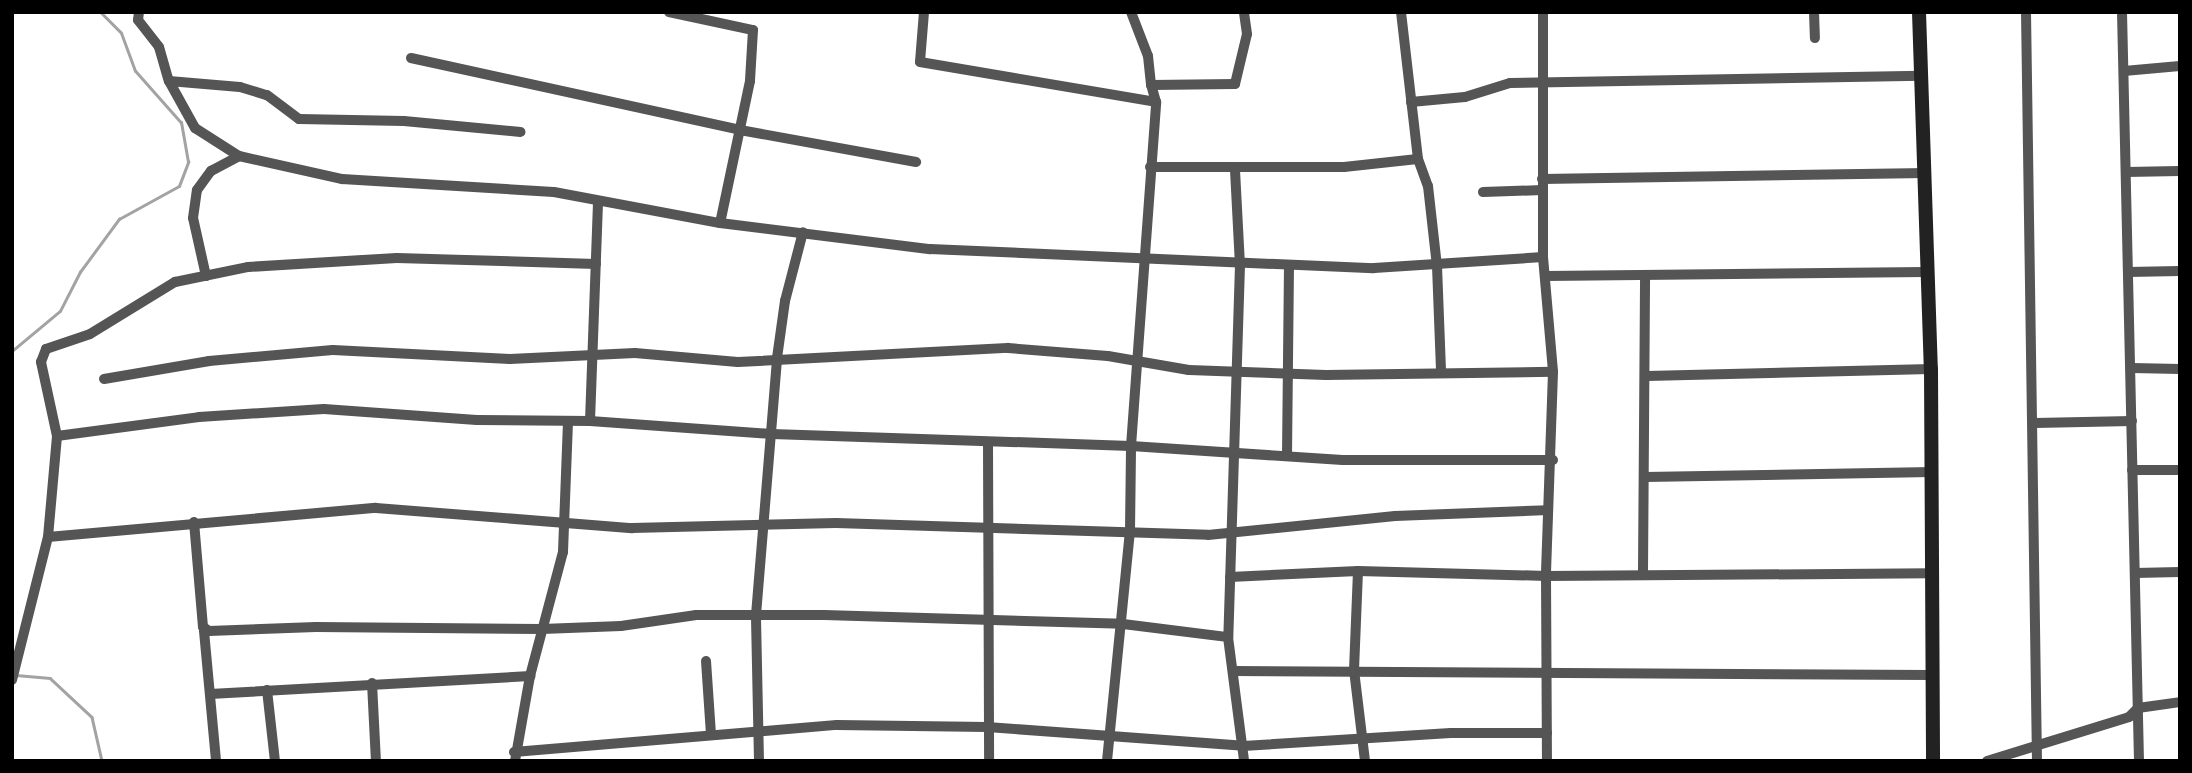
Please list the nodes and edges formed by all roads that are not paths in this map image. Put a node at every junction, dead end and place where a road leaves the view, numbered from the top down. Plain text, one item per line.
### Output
1 (139, 12) edge
2 (669, 12) edge
3 (923, 12) edge
4 (1131, 12) edge
5 (1244, 12) edge
6 (1401, 12) edge
7 (1543, 12) edge
8 (1814, 12) edge
9 (1920, 12) edge
10 (2026, 12) edge
11 (2122, 12) edge
12 (1815, 38) dead end
13 (411, 58) dead end
14 (2180, 66) edge
15 (2124, 71) junction
16 (1922, 76) junction
17 (169, 80) junction
18 (1543, 82) junction
19 (1151, 85) junction
20 (1156, 102) junction
21 (1411, 102) junction
22 (740, 130) junction
23 (520, 132) dead end
24 (239, 156) junction
25 (1418, 159) junction
26 (915, 162) dead end
27 (1150, 167) junction
28 (1235, 170) junction
29 (2180, 171) edge
30 (2126, 172) junction
31 (1926, 173) junction
32 (1542, 184) junction
33 (1483, 192) dead end
34 (598, 201) junction
35 (720, 223) junction
36 (803, 232) junction
37 (1543, 257) junction
38 (1144, 258) junction
39 (596, 264) junction
40 (1240, 265) junction
41 (1289, 266) junction
42 (1437, 266) junction
43 (2180, 271) edge
44 (1925, 272) junction
45 (2128, 272) junction
46 (1645, 275) junction
47 (206, 276) junction
48 (1546, 276) junction
49 (594, 358) junction
50 (777, 358) junction
51 (1137, 363) junction
52 (2132, 368) junction
53 (1237, 369) junction
54 (1931, 369) junction
55 (2180, 369) edge
56 (1441, 372) junction
57 (1553, 372) junction
58 (1290, 373) junction
59 (1647, 376) junction
60 (104, 379) dead end
61 (568, 421) junction
62 (590, 421) junction
63 (2132, 421) junction
64 (2035, 424) junction
65 (772, 434) junction
66 (57, 436) junction
67 (988, 443) junction
68 (1131, 446) junction
69 (1236, 455) junction
70 (1287, 456) junction
71 (1553, 460) junction
72 (2132, 470) junction
73 (2180, 470) edge
74 (1932, 472) junction
75 (1645, 477) junction
76 (1548, 510) junction
77 (194, 522) junction
78 (568, 522) junction
79 (764, 524) junction
80 (990, 525) junction
81 (1130, 531) junction
82 (1231, 533) junction
83 (48, 537) junction
84 (1358, 571) junction
85 (1643, 572) junction
86 (2180, 572) edge
87 (1930, 573) junction
88 (2135, 573) junction
89 (1546, 576) junction
90 (1230, 577) junction
91 (756, 615) junction
92 (987, 619) junction
93 (1123, 624) junction
94 (542, 629) junction
95 (204, 631) junction
96 (1228, 637) junction
97 (706, 661) dead end
98 (1354, 670) junction
99 (1233, 671) junction
100 (1931, 675) junction
101 (530, 676) junction
102 (1546, 676) junction
103 (12, 680) edge
104 (372, 683) junction
105 (267, 690) junction
106 (210, 694) junction
107 (2180, 702) edge
108 (2138, 708) junction
109 (987, 727) junction
110 (758, 730) junction
111 (1547, 733) junction
112 (1111, 734) junction
113 (711, 735) junction
114 (1363, 738) junction
115 (1243, 746) junction
116 (2037, 746) junction
117 (514, 756) edge
118 (216, 761) edge
119 (275, 761) edge
120 (376, 761) edge
121 (759, 761) edge
122 (989, 761) edge
123 (1107, 761) edge
124 (1244, 761) edge
125 (1365, 761) edge
126 (1547, 761) edge
127 (1933, 761) edge
128 (1987, 761) edge
129 (2037, 761) edge
130 (2139, 761) edge

1 - 17 street
2 - 22 street
3 - 20 street
4 - 19 street
5 - 19 street
6 - 21 street
7 - 18 street
8 - 12 street
9 - 16 street
10 - 64 street
11 - 15 street
13 - 22 street
14 - 15 street
15 - 30 street
16 - 18 street
16 - 31 street
17 - 23 street
17 - 24 street
18 - 21 street
18 - 32 street
19 - 20 street
20 - 27 street
21 - 25 street
22 - 26 street
22 - 35 street
24 - 34 street
24 - 47 street
25 - 28 street
25 - 42 street
27 - 28 street
27 - 38 street
28 - 40 street
29 - 30 street
30 - 45 street
31 - 32 street
31 - 44 street
32 - 33 street
32 - 37 street
34 - 35 street
34 - 39 street
35 - 36 street
36 - 38 street
36 - 50 street
37 - 42 street
37 - 48 street
38 - 40 street
38 - 51 street
39 - 47 street
39 - 49 street
40 - 41 street
40 - 53 street
41 - 42 street
41 - 58 street
42 - 56 street
43 - 45 street
44 - 46 street
44 - 54 street
45 - 52 street
46 - 48 street
46 - 59 street
47 - 66 street
48 - 57 street
49 - 50 street
49 - 60 street
49 - 62 street
50 - 51 street
50 - 65 street
51 - 53 street
51 - 68 street
52 - 55 street
52 - 63 street
53 - 58 street
53 - 69 street
54 - 59 street
54 - 74 street
56 - 57 street
56 - 58 street
57 - 71 street
58 - 70 street
59 - 75 street
61 - 62 street
61 - 66 street
61 - 78 street
62 - 65 street
63 - 64 street
63 - 72 street
64 - 116 street
65 - 67 street
65 - 79 street
66 - 83 street
67 - 68 street
67 - 80 street
68 - 69 street
68 - 81 street
69 - 70 street
69 - 82 street
70 - 71 street
71 - 76 street
72 - 73 street
72 - 88 street
74 - 75 street
74 - 87 street
75 - 85 street
76 - 82 street
76 - 89 street
77 - 78 street
77 - 83 street
77 - 95 street
78 - 79 street
78 - 94 street
79 - 80 street
79 - 91 street
80 - 81 street
80 - 92 street
81 - 82 street
81 - 93 street
82 - 90 street
83 - 103 street
84 - 89 street
84 - 90 street
84 - 98 street
85 - 87 street
85 - 89 street
86 - 88 street
87 - 100 street
88 - 108 street
89 - 102 street
90 - 96 street
91 - 92 street
91 - 94 street
91 - 110 street
92 - 93 street
92 - 109 street
93 - 96 street
93 - 112 street
94 - 95 street
94 - 101 street
95 - 106 street
96 - 99 street
97 - 113 street
98 - 99 street
98 - 102 street
98 - 114 street
99 - 115 street
100 - 102 street
100 - 127 street
101 - 104 street
101 - 117 street
102 - 111 street
104 - 105 street
104 - 120 street
105 - 106 street
105 - 119 street
106 - 118 street
107 - 108 street
108 - 116 street
108 - 130 street
109 - 110 street
109 - 112 street
109 - 122 street
110 - 113 street
110 - 121 street
111 - 114 street
111 - 126 street
112 - 115 street
112 - 123 street
113 - 117 street
114 - 115 street
114 - 125 street
115 - 124 street
116 - 128 street
116 - 129 street

